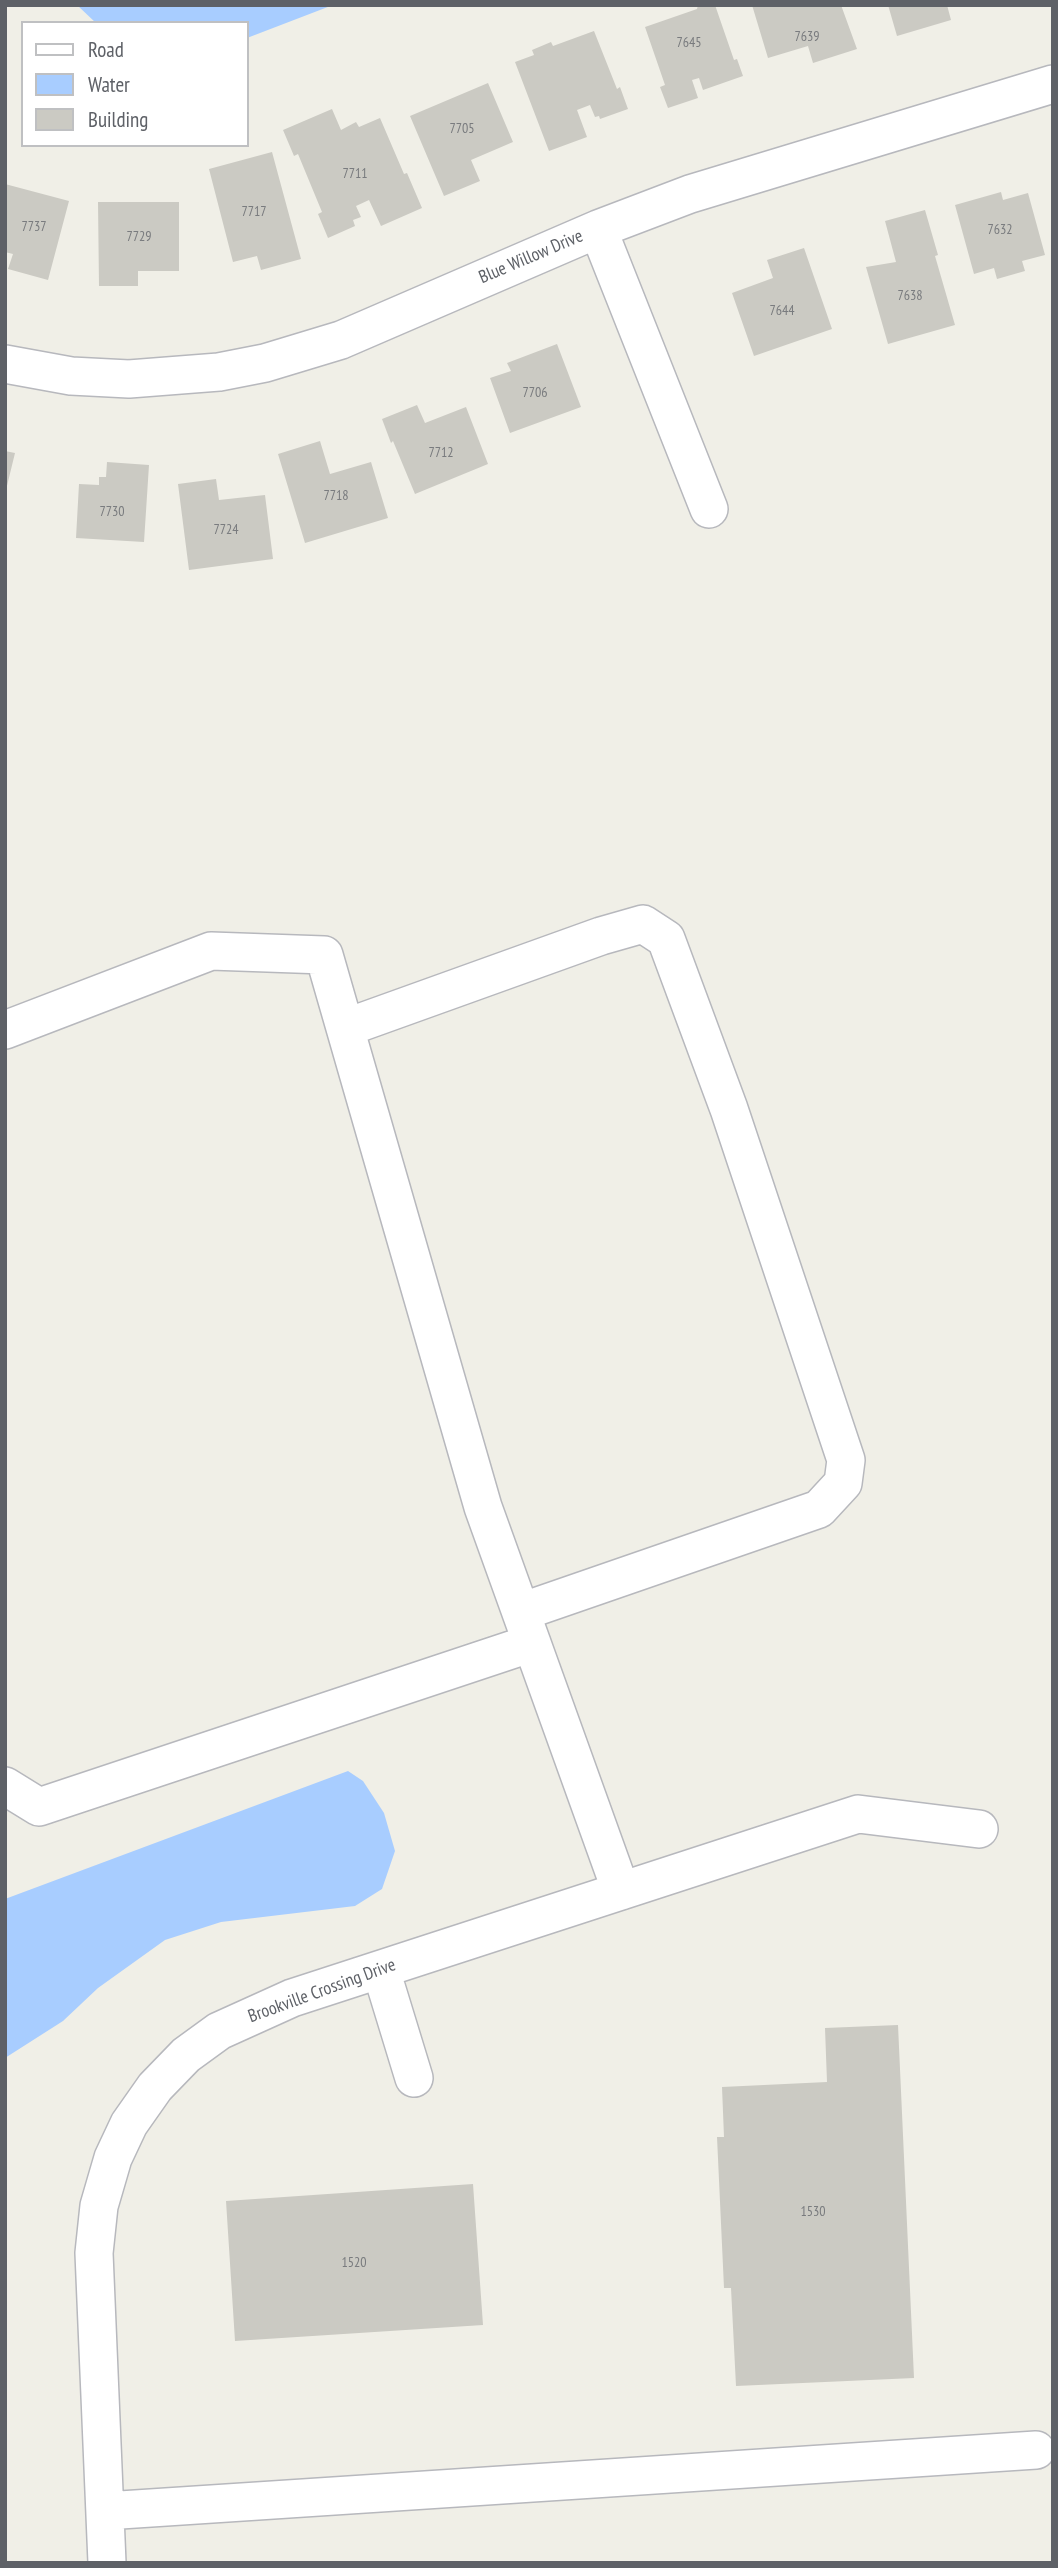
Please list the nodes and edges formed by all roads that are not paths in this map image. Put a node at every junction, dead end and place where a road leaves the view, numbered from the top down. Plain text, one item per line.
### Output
1 (1053, 84) edge
2 (598, 229) junction
3 (5, 364) edge
4 (709, 509) dead end
5 (345, 1028) junction
6 (5, 1030) edge
7 (527, 1627) junction
8 (5, 1786) edge
9 (979, 1829) dead end
10 (621, 1891) junction
11 (380, 1970) junction
12 (414, 2078) dead end
13 (1036, 2450) dead end
14 (105, 2511) junction
15 (107, 2563) edge

1 - 2 street, Blue Willow Drive
2 - 3 street, Blue Willow Drive
2 - 4 street
5 - 6 street
5 - 7 street
5 - 7 street
7 - 8 street
7 - 10 street
9 - 10 street, Brookville Crossing Drive
10 - 11 street, Brookville Crossing Drive
11 - 12 street
11 - 14 street, Brookville Crossing Drive
13 - 14 street
14 - 15 street, Brookville Crossing Drive

